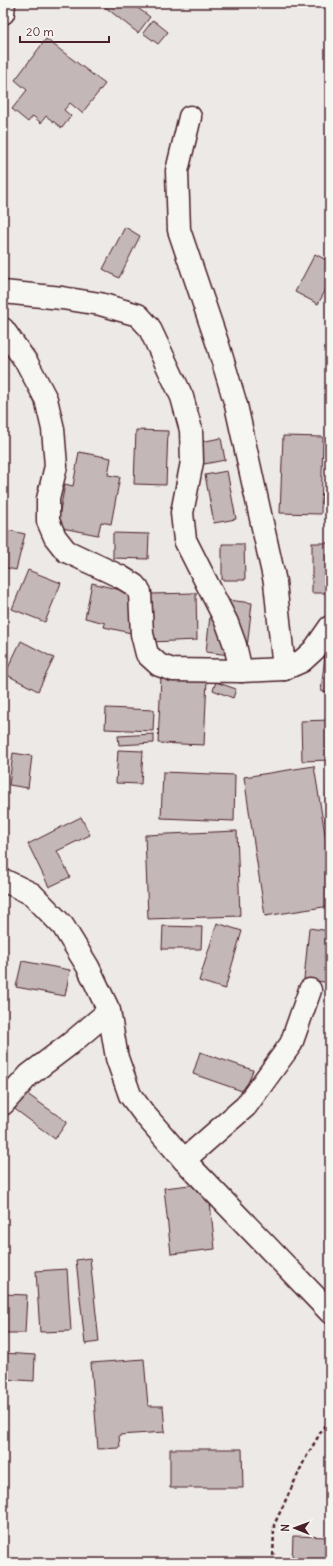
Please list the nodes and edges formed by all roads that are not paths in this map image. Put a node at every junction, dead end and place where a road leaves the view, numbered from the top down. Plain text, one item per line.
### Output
1 (4, 3) edge
2 (3, 13) edge
3 (190, 118) dead end
4 (3, 292) edge
5 (3, 329) edge
6 (330, 628) edge
7 (284, 668) junction
8 (241, 671) junction
9 (3, 880) edge
10 (310, 990) dead end
11 (109, 1011) junction
12 (3, 1104) edge
13 (184, 1160) junction
14 (330, 1312) edge

1 - 2 street
3 - 7 street
4 - 8 street
5 - 8 street
6 - 7 street
7 - 8 street
9 - 11 street
10 - 13 street
11 - 12 street
11 - 13 street
13 - 14 street

